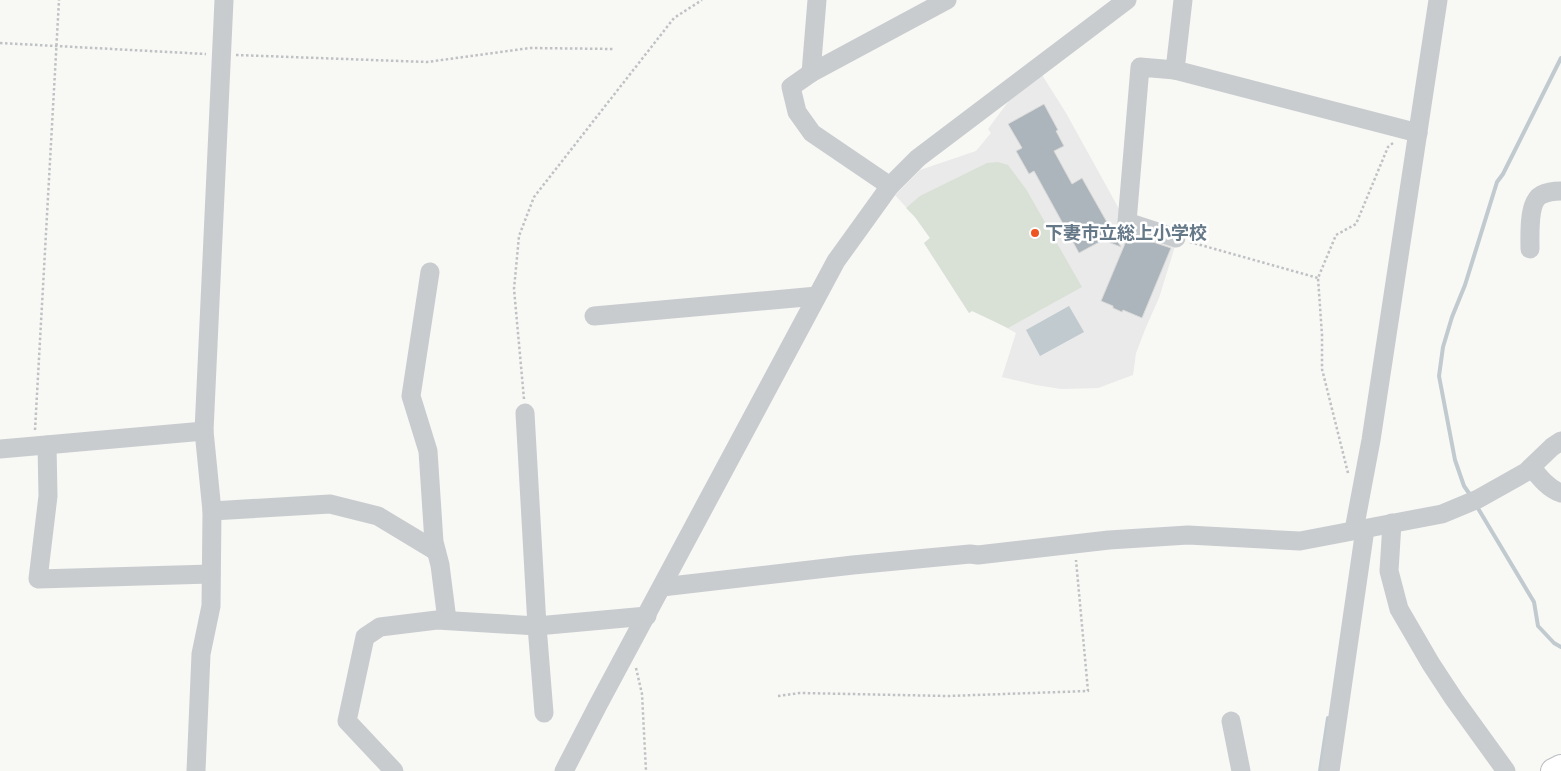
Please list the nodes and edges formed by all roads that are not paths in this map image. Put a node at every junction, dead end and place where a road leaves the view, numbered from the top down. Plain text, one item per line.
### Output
1 (224, 0) edge
2 (948, 0) edge
3 (1127, 0) edge
4 (1182, 0) edge
5 (1437, 1) edge
6 (821, 2) edge
7 (1175, 70) junction
8 (811, 73) junction
9 (1414, 132) junction
10 (890, 186) junction
11 (1561, 191) edge
12 (1176, 238) road end
13 (1530, 249) dead end
14 (430, 272) dead end
15 (817, 296) junction
16 (594, 316) dead end
17 (525, 413) road end
18 (204, 431) junction
19 (1561, 441) edge
20 (40, 446) junction
21 (0, 449) edge
22 (1532, 468) junction
23 (1561, 493) edge
24 (212, 511) junction
25 (1392, 523) junction
26 (1360, 530) junction
27 (436, 551) junction
28 (211, 574) junction
29 (662, 587) junction
30 (647, 616) junction
31 (447, 620) junction
32 (537, 626) junction
33 (544, 713) dead end
34 (1231, 721) dead end
35 (1561, 767) edge
36 (196, 771) edge
37 (394, 771) edge
38 (564, 771) edge
39 (1241, 771) edge
40 (1330, 771) edge
41 (1506, 771) edge
42 (1552, 771) edge

1 - 18 street
2 - 8 street
3 - 10 street
4 - 7 street
5 - 9 street
6 - 8 street
7 - 9 street
7 - 12 street
8 - 10 street
9 - 26 street
10 - 15 street
11 - 13 street
14 - 27 street
15 - 16 street
15 - 29 street
17 - 32 street
18 - 20 street
18 - 24 street
19 - 22 street
20 - 21 street
20 - 28 street
22 - 23 street
22 - 25 street
24 - 27 street
24 - 28 street
25 - 26 street
25 - 41 street
26 - 29 street
26 - 40 street
27 - 31 street
28 - 36 street
29 - 30 street
30 - 32 street
30 - 38 street
31 - 32 street
31 - 37 street
32 - 33 street
34 - 39 street
35 - 42 main road

